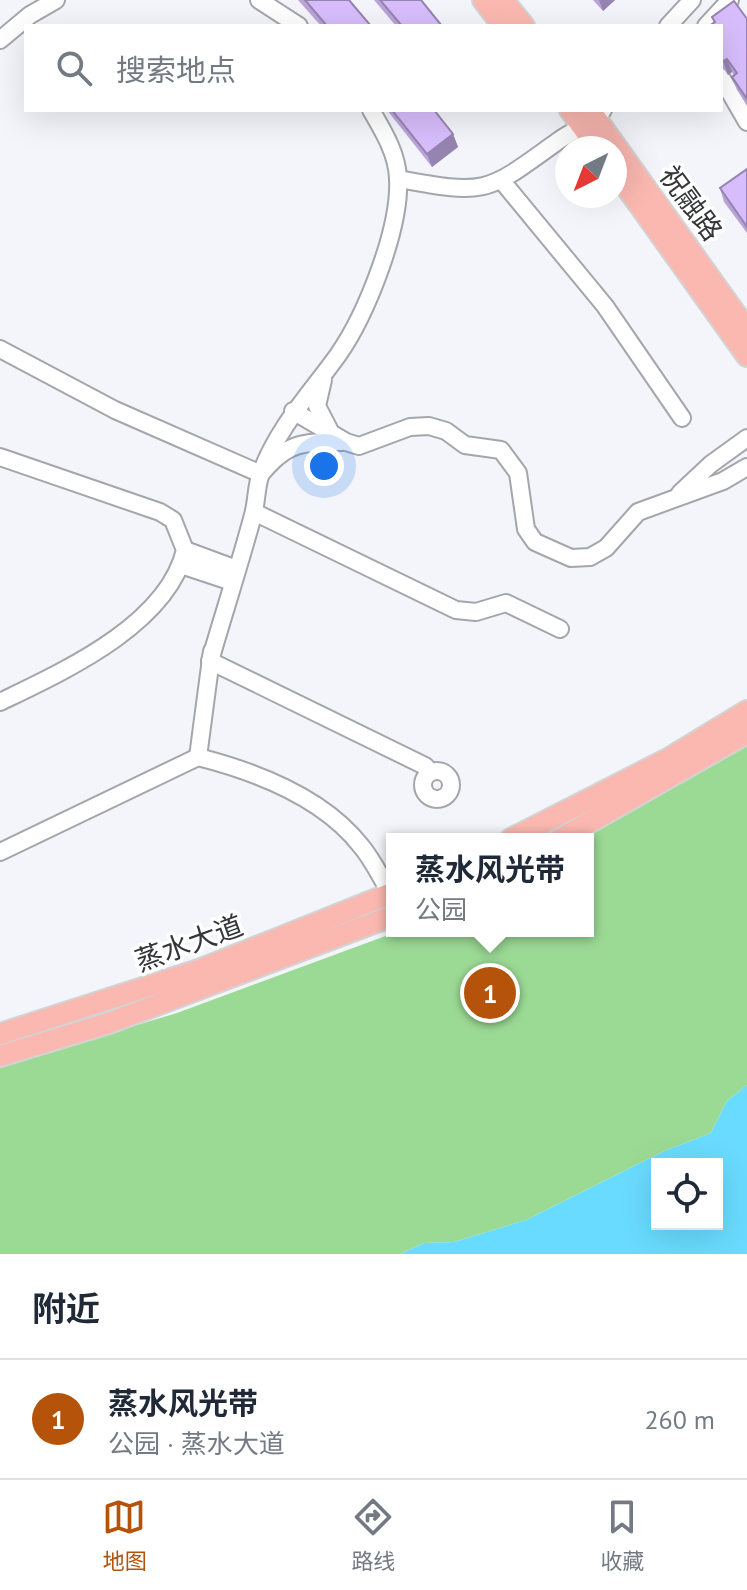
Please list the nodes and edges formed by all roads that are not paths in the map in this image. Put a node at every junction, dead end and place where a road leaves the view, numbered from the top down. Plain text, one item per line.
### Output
1 (56, 0) edge
2 (259, 0) edge
3 (483, 0) edge
4 (503, 0) edge
5 (692, 0) edge
6 (703, 0) edge
7 (730, 0) edge
8 (296, 24) edge
9 (501, 24) edge
10 (522, 24) edge
11 (670, 24) edge
12 (682, 24) edge
13 (708, 24) edge
14 (0, 40) edge
15 (723, 80) edge
16 (372, 112) edge
17 (589, 113) edge
18 (747, 122) edge
19 (595, 136) edge
20 (398, 179) junction
21 (502, 181) junction
22 (627, 188) edge
23 (747, 330) edge
24 (0, 349) edge
25 (747, 356) edge
26 (328, 369) junction
27 (293, 411) junction
28 (682, 418) dead end
29 (339, 438) junction
30 (747, 438) edge
31 (277, 440) junction
32 (0, 457) edge
33 (747, 467) edge
34 (261, 474) junction
35 (676, 496) junction
36 (254, 512) junction
37 (183, 558) junction
38 (231, 574) junction
39 (560, 629) dead end
40 (210, 661) junction
41 (0, 702) edge
42 (747, 711) edge
43 (747, 733) edge
44 (198, 757) junction
45 (431, 772) dead end
46 (523, 833) edge
47 (571, 833) edge
48 (0, 852) edge
49 (386, 885) edge
50 (386, 896) edge
51 (386, 918) edge
52 (0, 1034) edge
53 (0, 1056) edge

1 - 14 street
2 - 8 street
3 - 9 main road
4 - 10 main road
5 - 11 street
6 - 12 street
7 - 13 street
15 - 18 street
16 - 20 street
17 - 19 main road
17 - 21 street
17 - 23 main road, 祝融路
20 - 21 street
20 - 26 street
21 - 28 street
22 - 25 main road, 祝融路
24 - 34 street
26 - 27 street
26 - 29 street
27 - 29 street
27 - 31 street
29 - 31 street
29 - 34 street
29 - 35 street
30 - 35 street
31 - 34 street
32 - 37 street
33 - 35 street
34 - 36 street
36 - 38 street
36 - 39 street
37 - 38 street
37 - 41 street
38 - 40 street
40 - 44 street
40 - 45 street
42 - 46 main road
43 - 47 main road
44 - 48 street
44 - 49 street
50 - 52 main road, 蒸水大道
51 - 53 main road, 蒸水大道

